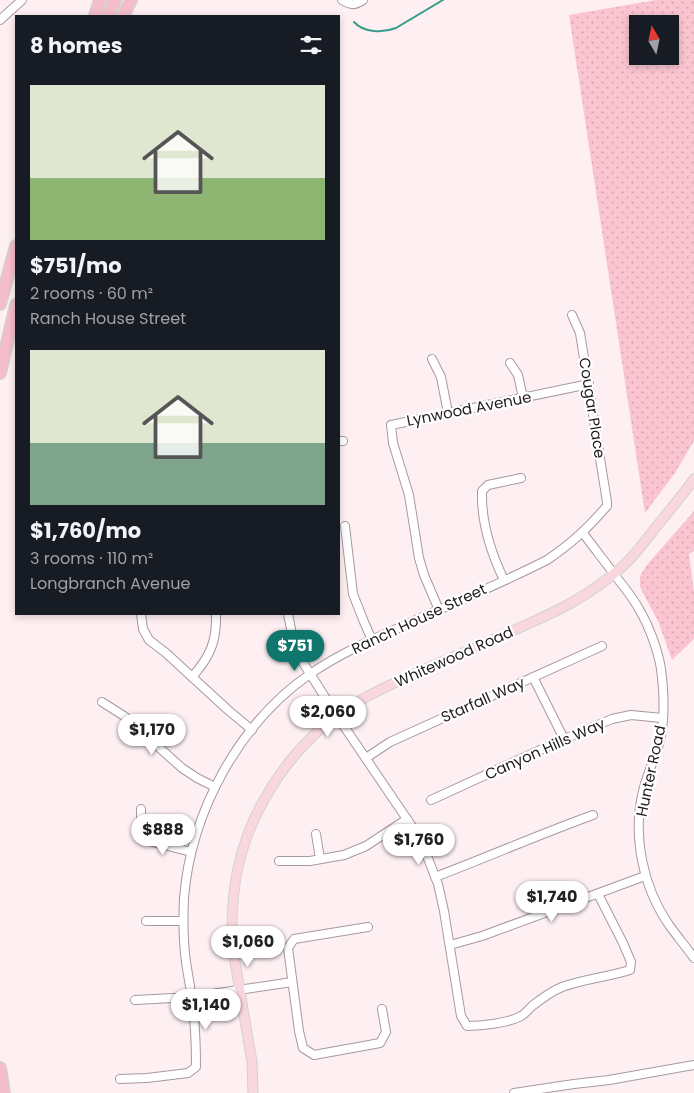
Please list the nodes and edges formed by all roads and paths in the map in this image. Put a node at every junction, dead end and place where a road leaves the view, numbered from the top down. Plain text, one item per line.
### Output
1 (22, 0) edge
2 (100, 0) edge
3 (115, 0) edge
4 (131, 0) edge
5 (342, 0) edge
6 (363, 0) edge
7 (95, 15) edge
8 (108, 15) edge
9 (124, 15) edge
10 (0, 20) edge
11 (15, 250) edge
12 (0, 304) edge
13 (15, 309) edge
14 (572, 315) dead end
15 (432, 359) dead end
16 (510, 363) dead end
17 (0, 373) edge
18 (589, 384) junction
19 (523, 398) junction
20 (448, 413) junction
21 (521, 478) dead end
22 (694, 479) edge
23 (607, 502) joint
24 (345, 526) dead end
25 (583, 533) junction
26 (614, 574) junction
27 (504, 580) junction
28 (439, 610) junction
29 (142, 615) edge
30 (216, 615) edge
31 (288, 615) edge
32 (372, 640) junction
33 (602, 646) dead end
34 (310, 674) junction
35 (192, 677) junction
36 (533, 677) junction
37 (102, 702) dead end
38 (337, 716) junction
39 (662, 718) junction
40 (252, 730) junction
41 (564, 739) junction
42 (366, 758) junction
43 (215, 787) junction
44 (431, 800) dead end
45 (141, 809) dead end
46 (593, 815) dead end
47 (407, 819) junction
48 (316, 834) dead end
49 (191, 852) junction
50 (320, 860) junction
51 (280, 861) dead end
52 (645, 876) junction
53 (435, 877) junction
54 (598, 894) junction
55 (146, 921) dead end
56 (183, 921) junction
57 (368, 927) dead end
58 (450, 945) junction
59 (694, 958) edge
60 (292, 982) junction
61 (240, 990) junction
62 (192, 998) junction
63 (135, 1000) dead end
64 (382, 1009) dead end
65 (694, 1065) edge
66 (0, 1068) edge
67 (120, 1079) dead end
68 (4, 1093) edge
69 (253, 1093) edge
70 (514, 1093) edge

1 - 10 street
2 - 7 highway
3 - 8 highway
4 - 9 highway
5 - 6 street
11 - 12 highway
13 - 17 highway
14 - 18 street, Cougar Place
15 - 20 street
16 - 19 street
18 - 19 street, Lynwood Avenue
18 - 23 street, Cougar Place
19 - 20 street, Lynwood Avenue
20 - 28 street, Lynwood Avenue
21 - 27 street
22 - 26 main road, Whitewood Road
23 - 25 street, Ranch House Street
24 - 32 street
25 - 26 street, Hunter Road
25 - 27 street, Ranch House Street
26 - 38 main road, Whitewood Road
26 - 39 street, Hunter Road
27 - 28 street, Ranch House Street
28 - 32 street, Ranch House Street
29 - 35 street
30 - 35 street
31 - 34 street
32 - 34 street, Ranch House Street
33 - 36 street, Starfall Way
34 - 38 street
34 - 40 street, Ranch House Street
35 - 40 street
36 - 41 street
36 - 42 street, Starfall Way
37 - 43 street
38 - 42 street
38 - 61 main road, Whitewood Road
39 - 41 street, Canyon Hills Way
39 - 52 street, Hunter Road
40 - 43 street, Ranch House Street
41 - 44 street, Canyon Hills Way
42 - 47 street
43 - 49 street, Ranch House Street
45 - 49 street
46 - 53 street
47 - 50 street
47 - 53 street
48 - 50 street
49 - 56 street, Ranch House Street
50 - 51 street
52 - 54 street
52 - 59 street, Hunter Road
53 - 58 street
54 - 58 street
54 - 58 street
55 - 56 street
56 - 62 street, Ranch House Street
57 - 60 street
60 - 61 street
60 - 64 street
61 - 62 street
61 - 69 main road, Whitewood Road
62 - 63 street
62 - 67 street, Ranch House Street
65 - 70 street
66 - 68 highway

